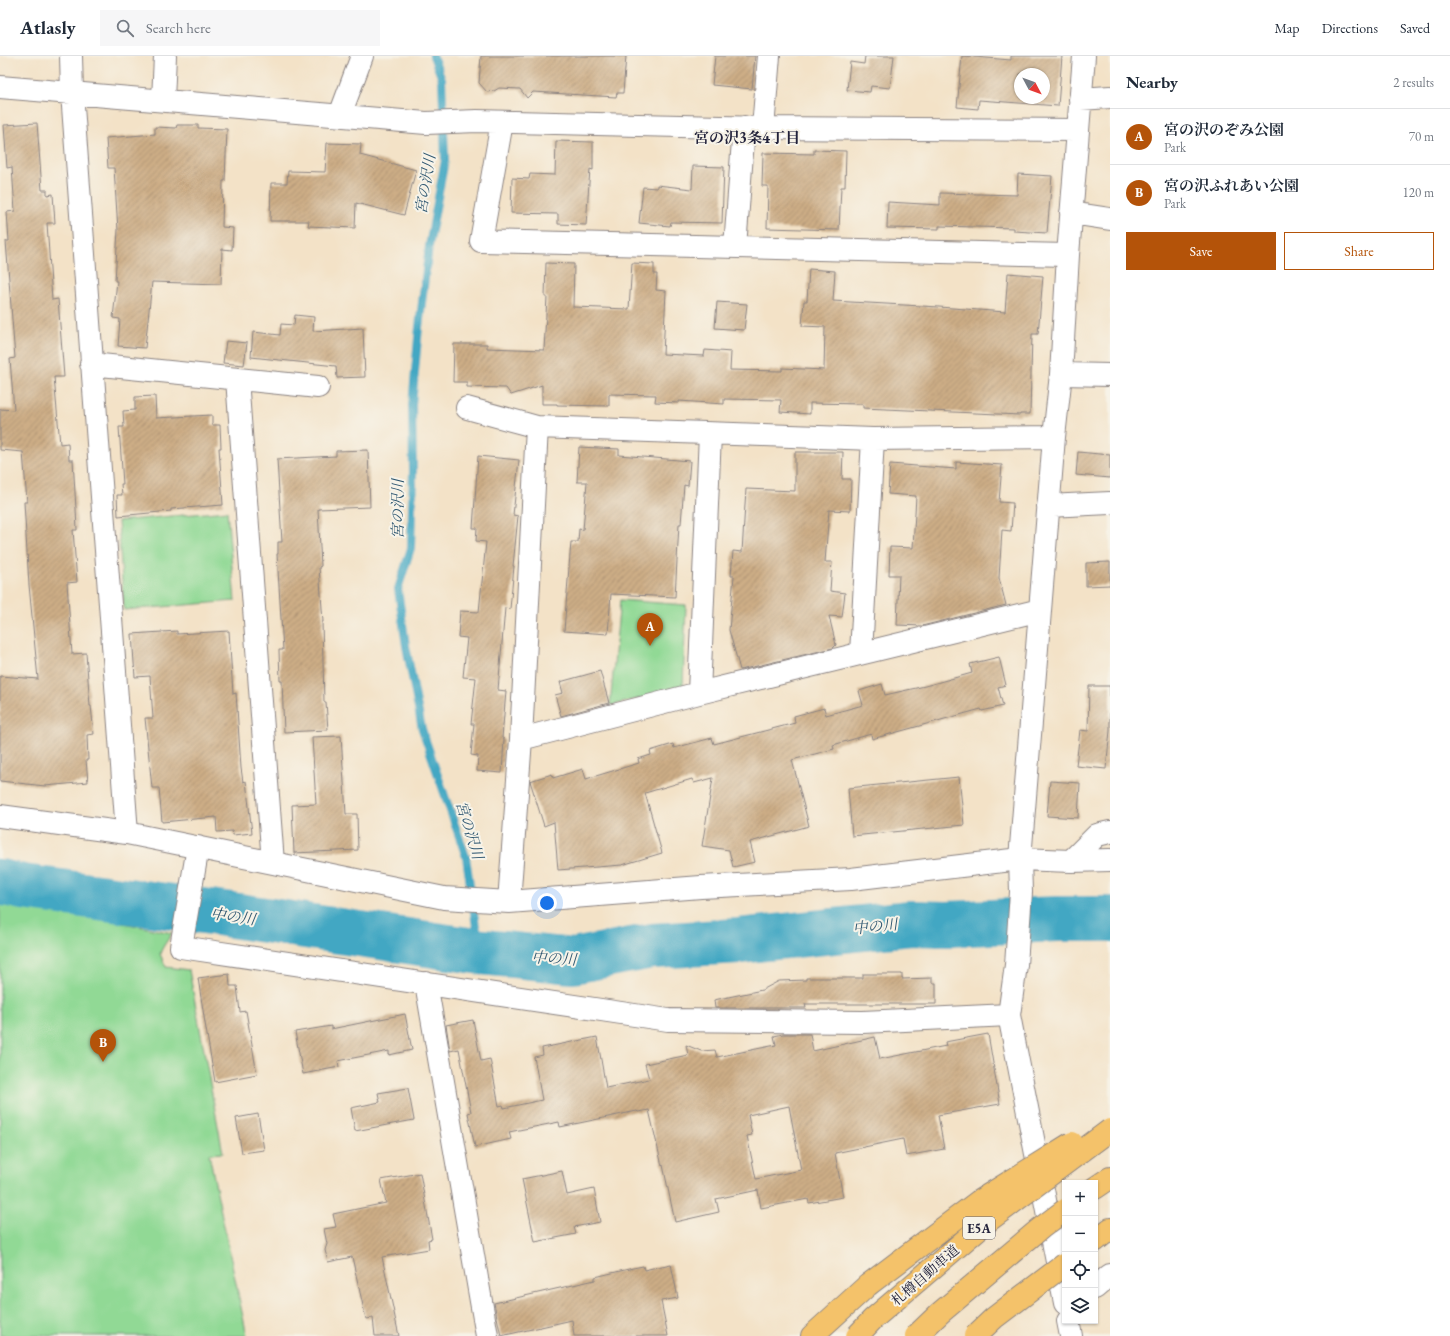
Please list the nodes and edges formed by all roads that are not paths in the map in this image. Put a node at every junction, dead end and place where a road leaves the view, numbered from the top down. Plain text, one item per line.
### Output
1 (71, 56) edge
2 (164, 56) edge
3 (362, 56) edge
4 (769, 56) edge
5 (1084, 56) edge
6 (0, 87) edge
7 (72, 92) junction
8 (1110, 97) edge
9 (1080, 99) junction
10 (163, 100) junction
11 (340, 115) junction
12 (502, 122) junction
13 (753, 128) junction
14 (1078, 130) junction
15 (1071, 213) junction
16 (1110, 219) edge
17 (735, 246) junction
18 (1068, 254) junction
19 (91, 364) junction
20 (1061, 374) junction
21 (1110, 375) edge
22 (236, 379) junction
23 (318, 387) dead end
24 (467, 408) dead end
25 (537, 427) junction
26 (710, 434) junction
27 (1054, 437) junction
28 (873, 439) junction
29 (1110, 503) edge
30 (1048, 506) junction
31 (1040, 610) junction
32 (861, 653) junction
33 (699, 693) junction
34 (521, 739) junction
35 (0, 816) edge
36 (1110, 832) edge
37 (127, 833) junction
38 (198, 847) junction
39 (1020, 859) junction
40 (1110, 860) edge
41 (1071, 861) junction
42 (272, 862) junction
43 (505, 902) junction
44 (426, 983) junction
45 (1009, 1015) junction
46 (1110, 1122) edge
47 (1110, 1130) edge
48 (1110, 1178) edge
49 (1098, 1186) edge
50 (1062, 1212) edge
51 (1110, 1229) edge
52 (1098, 1239) edge
53 (1062, 1266) edge
54 (1110, 1275) edge
55 (1098, 1285) edge
56 (1062, 1289) edge
57 (1069, 1324) edge
58 (487, 1336) edge
59 (812, 1336) edge
60 (857, 1336) edge
61 (916, 1336) edge
62 (975, 1336) edge
63 (1071, 1336) edge

1 - 7 street
2 - 10 street
3 - 11 street
4 - 13 street
5 - 9 street
6 - 7 street
7 - 10 street
7 - 19 street
8 - 9 street
9 - 14 street
10 - 11 street
11 - 12 street
12 - 13 street
12 - 17 street
13 - 14 street
13 - 17 street
14 - 15 street
15 - 16 street
15 - 18 street
17 - 18 street
18 - 20 street
19 - 22 street
19 - 37 street
20 - 21 street
20 - 27 street
22 - 23 street
22 - 42 street
24 - 25 street
25 - 26 street
25 - 34 street
26 - 28 street
26 - 33 street
27 - 28 street
27 - 30 street
28 - 32 street
29 - 30 street
30 - 31 street
31 - 32 street
31 - 39 street
32 - 33 street
33 - 34 street
34 - 43 street
35 - 37 street
36 - 41 street
37 - 38 street
38 - 42 street
38 - 44 street
39 - 41 street
39 - 43 street
39 - 45 street
40 - 41 street
42 - 43 street
44 - 45 street
44 - 58 street
45 - 56 street
46 - 59 highway, bridge
47 - 60 highway, 札樽自動車道 / E5A, bridge
48 - 49 highway
50 - 61 highway, bridge
51 - 52 highway
53 - 62 highway, bridge
54 - 55 street
57 - 63 street

